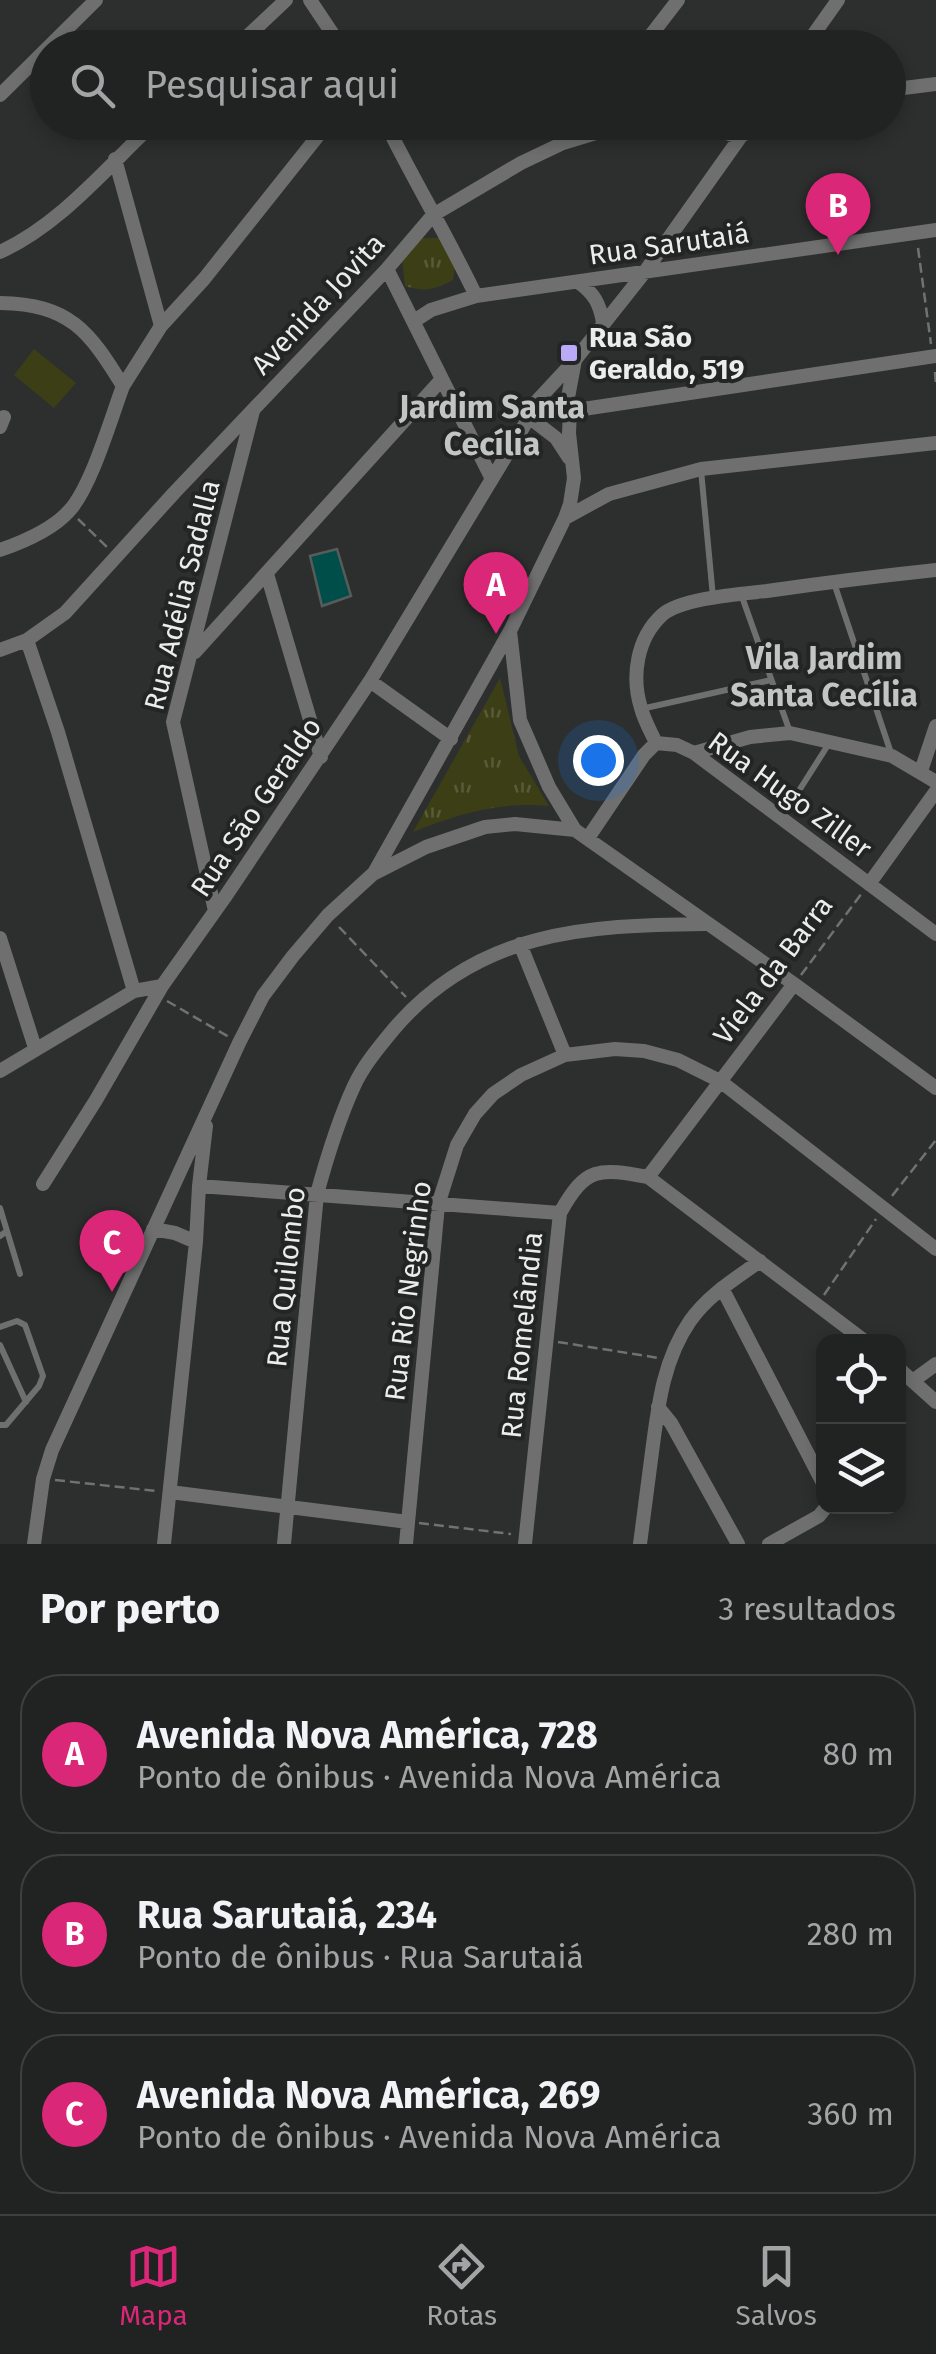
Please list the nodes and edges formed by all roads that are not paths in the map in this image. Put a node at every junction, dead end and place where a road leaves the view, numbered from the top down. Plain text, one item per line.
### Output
1 (286, 0) edge
2 (310, 0) edge
3 (678, 0) edge
4 (838, 0) edge
5 (85, 3) edge
6 (60, 30) edge
7 (254, 30) edge
8 (330, 30) edge
9 (655, 30) edge
10 (817, 30) edge
11 (30, 62) edge
12 (936, 84) edge
13 (906, 88) edge
14 (0, 94) edge
15 (135, 140) edge
16 (315, 140) edge
17 (395, 140) edge
18 (571, 140) edge
19 (737, 140) edge
20 (115, 159) junction
21 (433, 215) junction
22 (936, 230) edge
23 (0, 252) edge
24 (387, 268) junction
25 (644, 273) junction
26 (578, 282) junction
27 (476, 296) junction
28 (0, 303) edge
29 (414, 321) junction
30 (604, 323) junction
31 (161, 326) junction
32 (934, 356) edge
33 (575, 360) junction
34 (442, 380) junction
35 (123, 386) junction
36 (543, 396) junction
37 (254, 408) junction
38 (569, 411) junction
39 (533, 412) junction
40 (546, 431) junction
41 (936, 444) edge
42 (506, 455) junction
43 (701, 469) junction
44 (573, 470) junction
45 (492, 479) junction
46 (608, 494) junction
47 (565, 518) junction
48 (0, 550) edge
49 (936, 570) edge
50 (266, 574) junction
51 (834, 581) junction
52 (740, 594) junction
53 (713, 598) junction
54 (510, 631) junction
55 (27, 640) junction
56 (0, 650) edge
57 (499, 652) junction
58 (191, 656) junction
59 (515, 678) junction
60 (771, 680) junction
61 (370, 681) junction
62 (641, 709) junction
63 (936, 726) edge
64 (790, 733) junction
65 (451, 739) junction
66 (656, 743) junction
67 (828, 744) junction
68 (694, 753) junction
69 (892, 756) junction
70 (320, 757) junction
71 (921, 772) junction
72 (936, 782) edge
73 (936, 790) edge
74 (781, 818) junction
75 (398, 832) junction
76 (581, 834) junction
77 (426, 847) junction
78 (374, 873) junction
79 (869, 884) junction
80 (676, 902) junction
81 (215, 911) junction
82 (660, 924) junction
83 (706, 924) junction
84 (936, 934) edge
85 (0, 938) edge
86 (520, 944) junction
87 (794, 984) junction
88 (159, 990) junction
89 (134, 991) junction
90 (35, 1048) junction
91 (566, 1056) junction
92 (0, 1071) edge
93 (720, 1082) junction
94 (936, 1088) edge
95 (208, 1111) junction
96 (648, 1177) junction
97 (43, 1184) dead end
98 (199, 1186) junction
99 (317, 1194) junction
100 (438, 1205) junction
101 (0, 1208) edge
102 (560, 1212) junction
103 (153, 1229) junction
104 (4, 1234) edge
105 (196, 1242) junction
106 (936, 1250) edge
107 (760, 1261) junction
108 (20, 1274) dead end
109 (722, 1288) junction
110 (0, 1327) edge
111 (856, 1334) edge
112 (0, 1345) edge
113 (936, 1364) edge
114 (906, 1374) edge
115 (914, 1380) junction
116 (26, 1402) junction
117 (936, 1402) edge
118 (658, 1407) junction
119 (0, 1425) edge
120 (816, 1470) edge
121 (170, 1492) junction
122 (288, 1506) junction
123 (821, 1514) edge
124 (408, 1522) junction
125 (526, 1540) edge
126 (34, 1544) edge
127 (164, 1544) edge
128 (284, 1544) edge
129 (406, 1544) edge
130 (640, 1544) edge
131 (738, 1544) edge
132 (769, 1544) edge

1 - 7 street
2 - 8 street
3 - 9 street
4 - 10 street
5 - 6 street
11 - 14 street
12 - 13 street
15 - 20 street
16 - 31 street
17 - 21 street
18 - 21 street, Avenida Jovita
19 - 25 street
20 - 23 street
20 - 31 street
21 - 24 street, Avenida Jovita
21 - 27 street
22 - 25 street, Rua Sarutaiá
24 - 29 street
24 - 37 street, Avenida Jovita
25 - 26 street, Rua Sarutaiá
25 - 30 street
26 - 27 street, Rua Sarutaiá
26 - 30 street
27 - 29 street, Rua Sarutaiá
28 - 35 street
29 - 34 street
30 - 33 street
31 - 35 street
32 - 38 street
33 - 36 street
33 - 38 street
34 - 45 street
34 - 50 street
35 - 48 street
36 - 38 street
36 - 39 street
37 - 55 street, Avenida Jovita
37 - 58 street, Rua Adélia Sadalla
38 - 40 street
38 - 44 street
39 - 40 street
39 - 42 street, Rua São Geraldo
40 - 42 street, Rua São Geraldo
40 - 44 street
41 - 43 street
42 - 45 street, Rua São Geraldo
43 - 46 street
43 - 53 lane
44 - 46 street
44 - 47 street
45 - 61 street, Rua São Geraldo
46 - 47 street
47 - 54 street
49 - 51 street
50 - 58 street
50 - 70 street
51 - 52 street
51 - 69 lane
52 - 53 street
52 - 60 lane
53 - 62 street
54 - 57 street
54 - 59 street
55 - 56 street, Avenida Jovita
55 - 89 street
57 - 59 street
57 - 65 street
58 - 81 street, Rua Adélia Sadalla
59 - 76 street
60 - 62 lane
60 - 64 lane
61 - 65 street
61 - 70 street, Rua São Geraldo
62 - 66 street
63 - 71 street
64 - 67 street
64 - 68 street
65 - 75 street
66 - 68 street, Rua Hugo Ziller
66 - 76 street
67 - 69 street
67 - 74 lane
68 - 74 street, Rua Hugo Ziller
69 - 71 street
70 - 81 street, Rua São Geraldo
71 - 72 street
73 - 79 street, Viela da Barra
74 - 79 street, Rua Hugo Ziller
75 - 77 street
75 - 78 street
76 - 77 street
76 - 80 street
77 - 78 street
78 - 95 street
79 - 84 street, Rua Hugo Ziller
80 - 82 street
80 - 83 street
81 - 88 street, Rua São Geraldo
82 - 83 street, Rua Quilombo
82 - 86 street, Rua Quilombo
83 - 87 street
85 - 90 street
86 - 91 street
86 - 99 street, Rua Quilombo
87 - 93 street, Viela da Barra
87 - 94 street
88 - 89 street
88 - 97 street, Rua São Geraldo
89 - 90 street
90 - 92 street
91 - 93 street, Rua Rio Negrinho
91 - 100 street, Rua Rio Negrinho
93 - 96 street, Viela da Barra
93 - 106 street, Rua Rio Negrinho
95 - 98 street
95 - 103 street
96 - 102 street, Rua Romelândia
96 - 107 street
98 - 99 street
98 - 105 street
99 - 100 street
99 - 122 street, Rua Quilombo
100 - 102 street
100 - 124 street, Rua Rio Negrinho
101 - 104 lane
102 - 125 street, Rua Romelândia
103 - 105 street
103 - 126 street
104 - 108 lane
105 - 121 street
107 - 109 street
107 - 111 street
109 - 118 street
109 - 120 street
110 - 116 lane
112 - 116 lane
113 - 115 street
114 - 115 street
115 - 117 street
116 - 119 lane
118 - 130 street
118 - 131 street
121 - 122 street
121 - 127 street
122 - 124 street
122 - 128 street, Rua Quilombo
123 - 132 street
124 - 129 street, Rua Rio Negrinho

